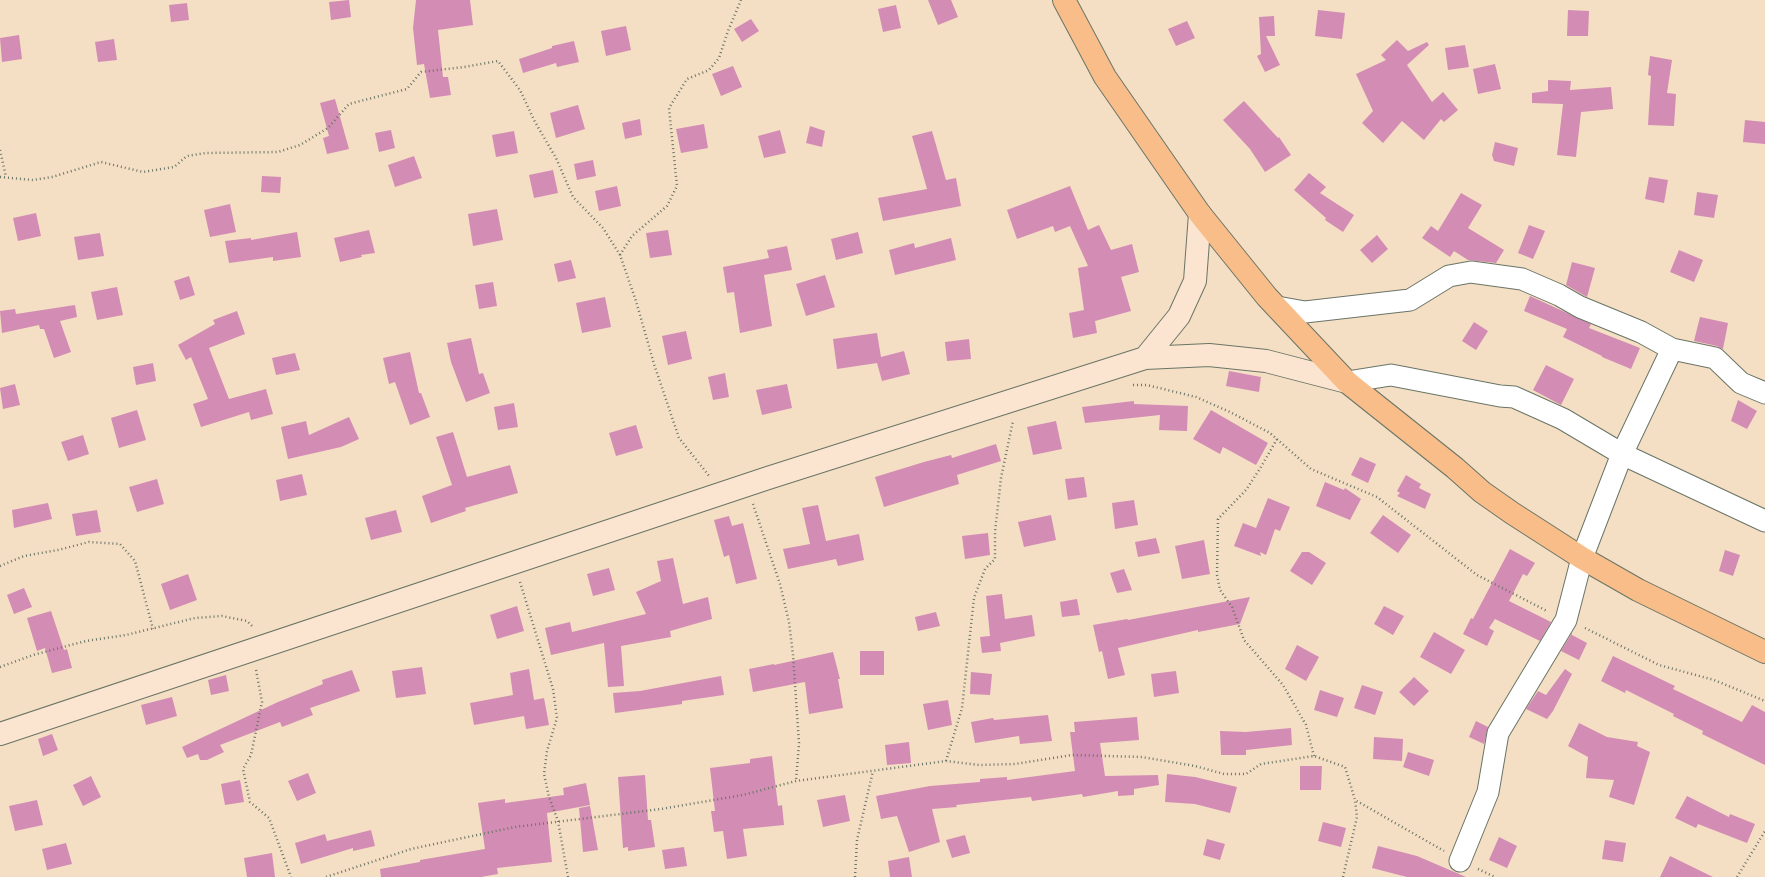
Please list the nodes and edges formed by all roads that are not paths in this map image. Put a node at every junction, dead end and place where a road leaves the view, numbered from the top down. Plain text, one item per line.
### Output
1 (1064, 0) edge
2 (1200, 214) junction
3 (1277, 307) junction
4 (1672, 349) junction
5 (1145, 358) junction
6 (1347, 382) junction
7 (1765, 393) edge
8 (1622, 454) junction
9 (1765, 521) edge
10 (1582, 558) junction
11 (1765, 652) edge
12 (0, 734) edge
13 (1460, 861) road end

1 - 2 highway
2 - 3 highway
2 - 5 main road
3 - 4 street
3 - 6 highway
4 - 7 street
4 - 8 street
5 - 6 main road
5 - 12 main road
6 - 8 street
6 - 10 highway
8 - 9 street
8 - 10 street
10 - 11 highway
10 - 13 street

